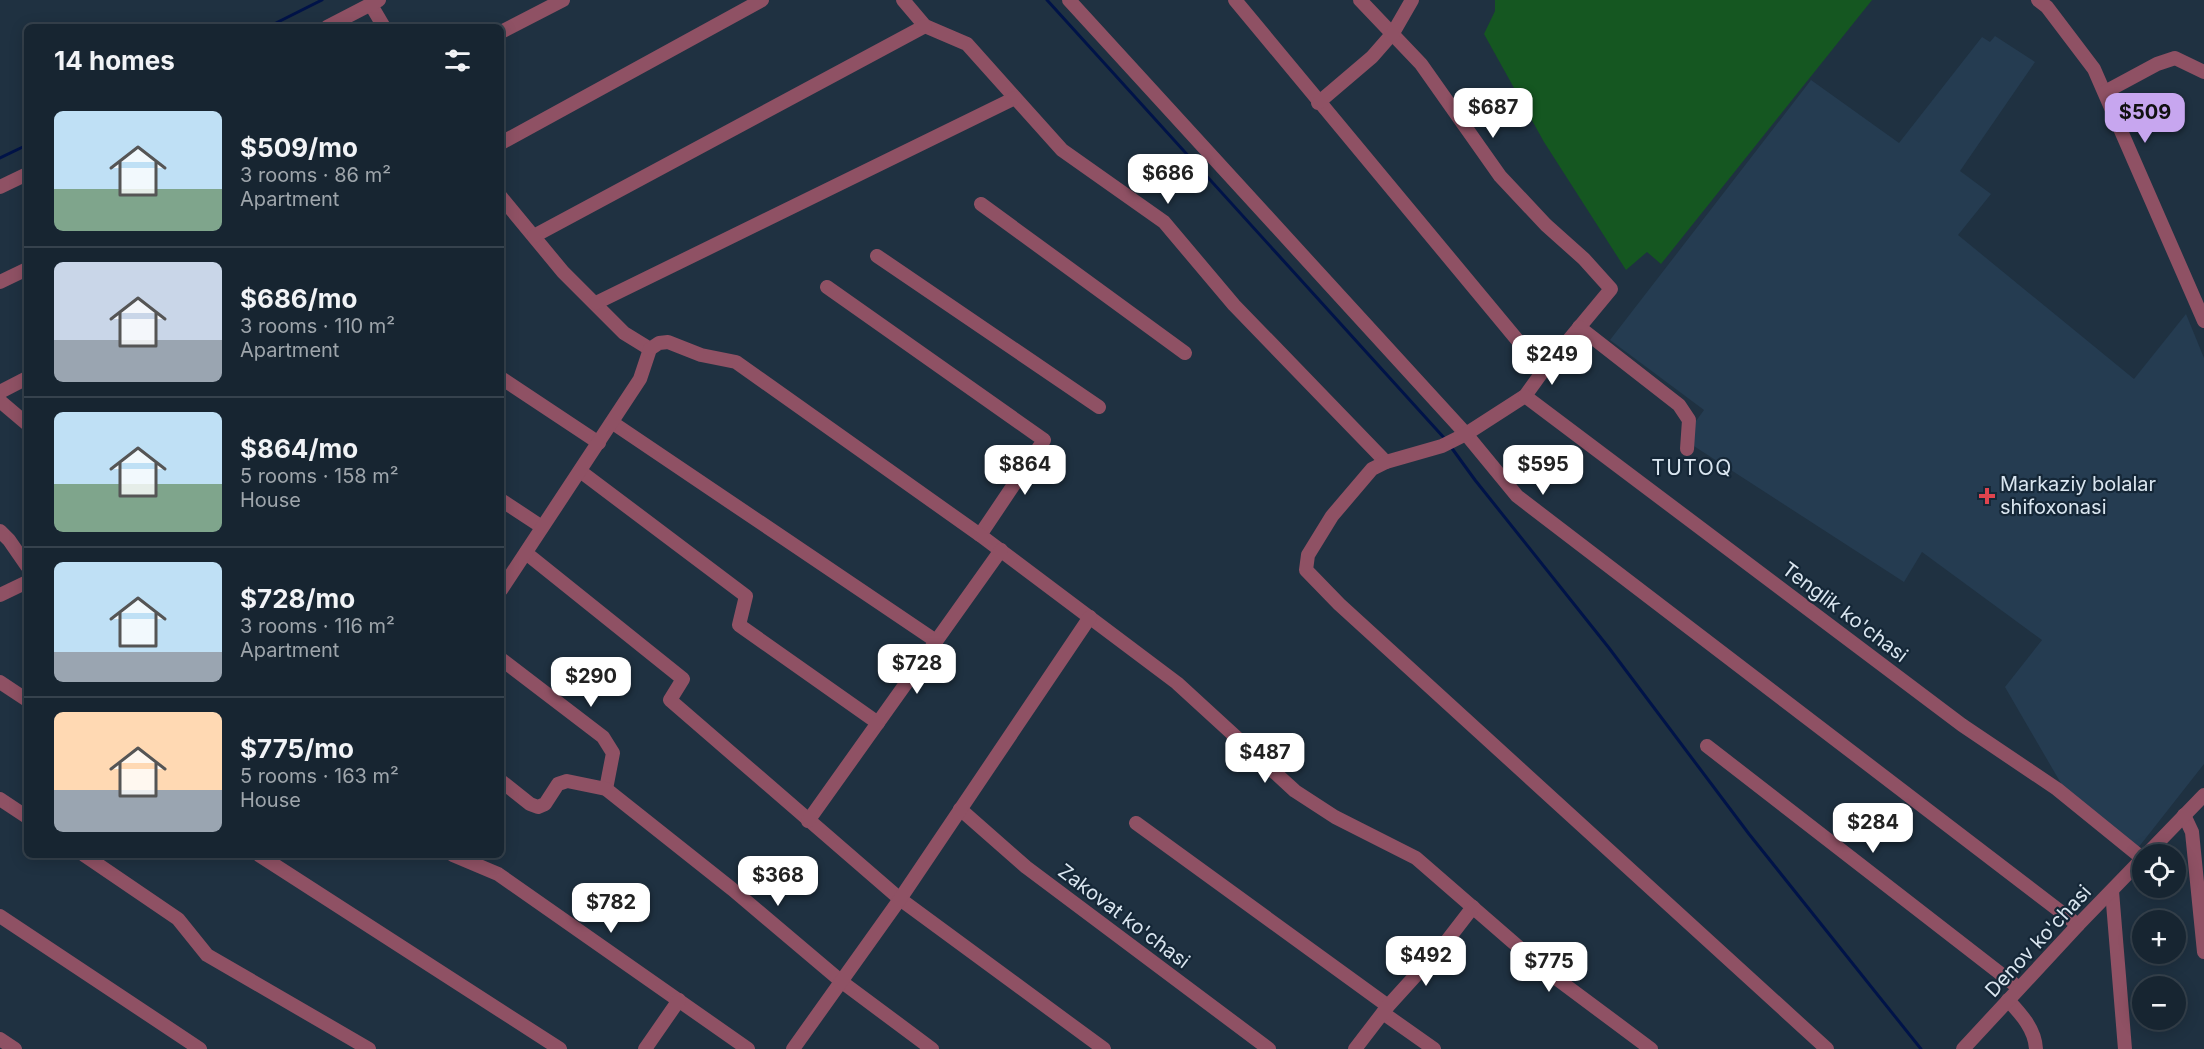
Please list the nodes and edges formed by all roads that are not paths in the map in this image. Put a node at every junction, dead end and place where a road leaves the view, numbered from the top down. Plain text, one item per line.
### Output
1 (563, 0) edge
2 (762, 0) edge
3 (903, 0) edge
4 (1069, 0) edge
5 (1235, 0) edge
6 (1360, 0) edge
7 (1412, 0) edge
8 (2038, 0) edge
9 (375, 3) edge
10 (333, 24) edge
11 (383, 24) edge
12 (925, 26) junction
13 (504, 30) edge
14 (1393, 33) junction
15 (2204, 72) edge
16 (2105, 92) junction
17 (1016, 99) junction
18 (1318, 103) junction
19 (504, 141) edge
20 (24, 176) edge
21 (0, 188) edge
22 (504, 201) edge
23 (981, 204) dead end
24 (534, 236) junction
25 (878, 256) dead end
26 (24, 270) edge
27 (0, 282) edge
28 (827, 287) dead end
29 (596, 303) junction
30 (2204, 321) edge
31 (1579, 327) junction
32 (650, 349) junction
33 (1185, 353) dead end
34 (1543, 371) junction
35 (24, 380) edge
36 (504, 380) edge
37 (0, 392) edge
38 (1525, 396) junction
39 (0, 401) edge
40 (1099, 407) dead end
41 (24, 421) edge
42 (613, 423) junction
43 (1462, 436) junction
44 (599, 443) junction
45 (1687, 449) dead end
46 (1386, 462) junction
47 (580, 471) junction
48 (504, 502) edge
49 (542, 527) junction
50 (0, 531) edge
51 (980, 535) junction
52 (1001, 550) junction
53 (526, 554) junction
54 (24, 562) edge
55 (24, 583) edge
56 (504, 586) edge
57 (0, 595) edge
58 (1090, 617) junction
59 (936, 641) junction
60 (504, 661) edge
61 (0, 681) edge
62 (24, 698) edge
63 (878, 723) junction
64 (1707, 746) dead end
65 (504, 783) edge
66 (606, 789) junction
67 (2204, 795) edge
68 (0, 799) edge
69 (960, 809) junction
70 (24, 815) edge
71 (2184, 815) junction
72 (808, 821) junction
73 (1136, 823) dead end
74 (2156, 844) edge
75 (2132, 851) edge
76 (88, 858) edge
77 (264, 858) edge
78 (460, 858) edge
79 (2132, 870) edge
80 (2112, 891) junction
81 (900, 899) junction
82 (1473, 906) junction
83 (0, 916) edge
84 (2078, 925) junction
85 (2204, 952) edge
86 (842, 982) junction
87 (2019, 988) junction
88 (679, 1000) junction
89 (2008, 1000) junction
90 (1385, 1009) junction
91 (0, 1039) edge
92 (15, 1049) edge
93 (200, 1049) edge
94 (369, 1049) edge
95 (560, 1049) edge
96 (645, 1049) edge
97 (748, 1049) edge
98 (793, 1049) edge
99 (932, 1049) edge
100 (1104, 1049) edge
101 (1269, 1049) edge
102 (1355, 1049) edge
103 (1434, 1049) edge
104 (1651, 1049) edge
105 (1827, 1049) edge
106 (1963, 1049) edge
107 (2036, 1049) edge
108 (2126, 1049) edge

1 - 13 street
2 - 19 street
3 - 12 street
4 - 43 street
5 - 18 street
6 - 14 street
7 - 14 street
8 - 16 street
9 - 10 street
9 - 11 street
12 - 17 street
12 - 24 street
14 - 18 street
14 - 31 street
15 - 16 street
16 - 30 street
17 - 29 street
17 - 46 street
18 - 34 street
20 - 21 street
22 - 24 street
23 - 33 street
24 - 29 street
25 - 40 street
26 - 27 street
28 - 51 street
29 - 32 street
31 - 34 street
31 - 45 street
32 - 42 street
32 - 51 street
34 - 38 street
35 - 37 street
36 - 44 street
38 - 43 street
38 - 75 street, Tenglik ko'chasi
39 - 41 street
42 - 44 street
42 - 59 street
43 - 46 street
43 - 84 street
44 - 47 street
46 - 105 street
47 - 49 street
47 - 63 street
48 - 49 street
49 - 53 street
50 - 54 street
51 - 52 street
52 - 58 street
52 - 59 street
53 - 56 street
53 - 72 street
55 - 57 street
58 - 69 street
58 - 82 street
59 - 63 street
60 - 66 street
61 - 62 street
63 - 72 street
64 - 87 street
65 - 66 street
66 - 86 street
67 - 71 street
68 - 70 street
69 - 81 street
69 - 101 street, Zakovat ko'chasi
71 - 74 street
71 - 85 street
72 - 81 street
73 - 90 street
76 - 94 street
77 - 95 street
78 - 88 street
79 - 80 street, Denov ko'chasi
80 - 84 street, Denov ko'chasi
80 - 108 street
81 - 86 street
81 - 100 street
82 - 90 street
82 - 104 street
83 - 93 street
84 - 87 street, Denov ko'chasi
86 - 98 street
86 - 99 street
87 - 89 street, Denov ko'chasi
88 - 96 street
88 - 97 street
89 - 106 street, Denov ko'chasi
89 - 107 street
90 - 102 street
90 - 103 street
91 - 92 street

